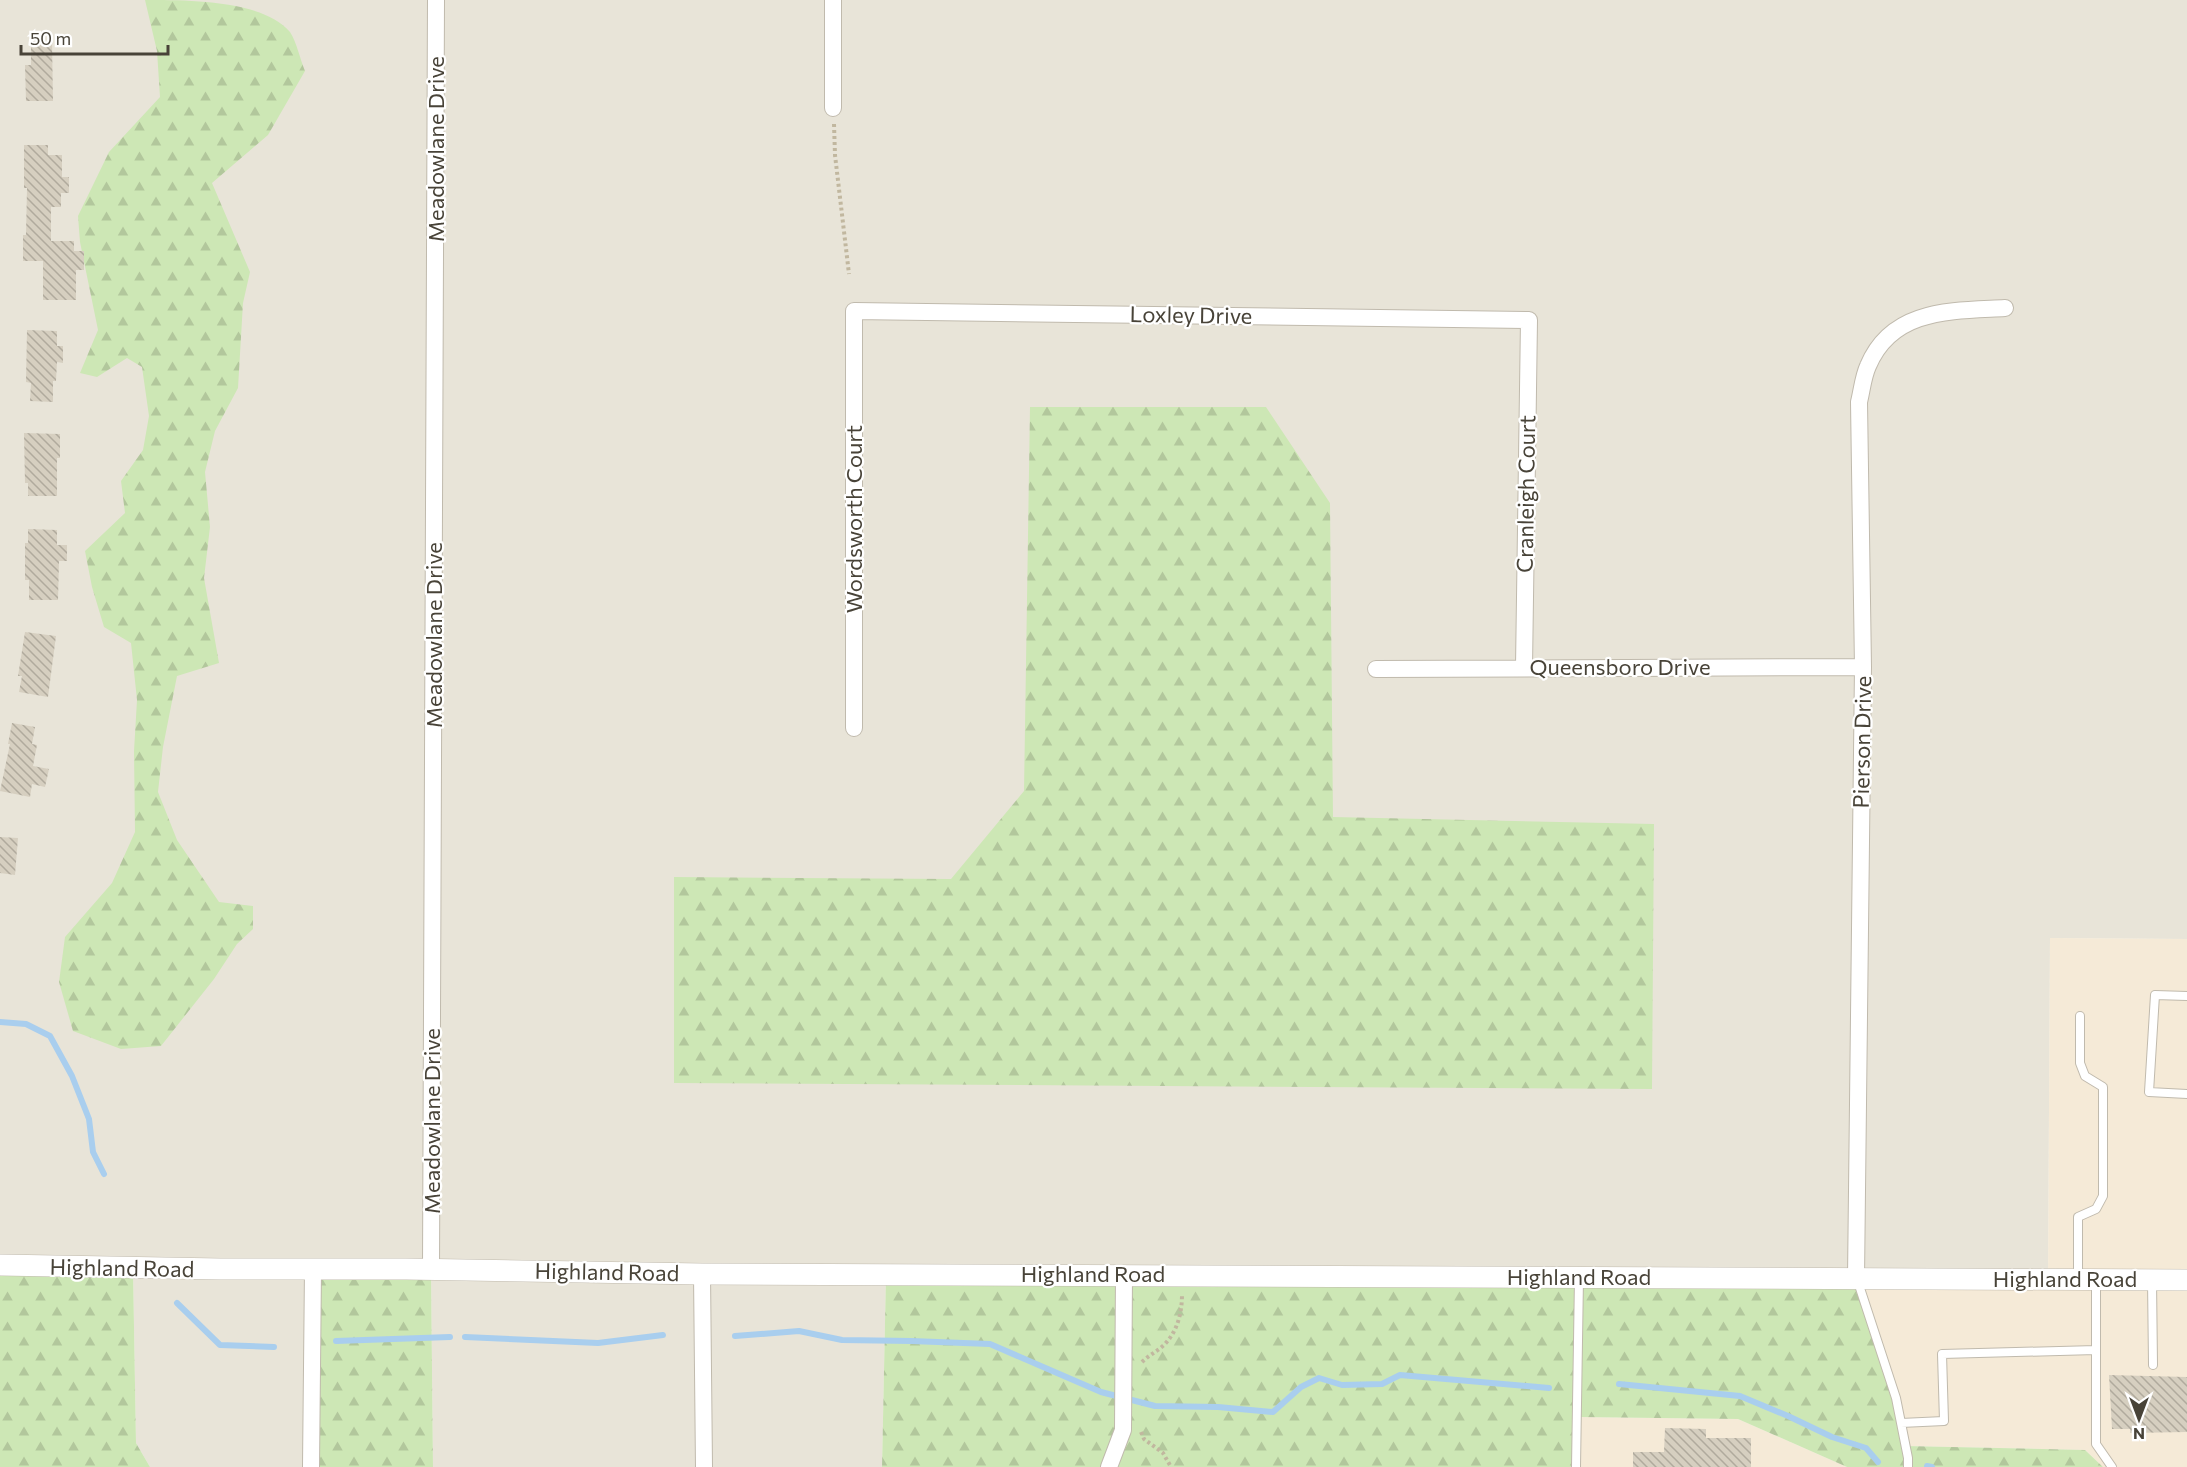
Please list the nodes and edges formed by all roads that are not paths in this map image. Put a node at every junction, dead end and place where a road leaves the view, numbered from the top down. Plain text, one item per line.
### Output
1 (436, 0) edge
2 (833, 0) edge
3 (833, 108) road end
4 (2005, 308) dead end
5 (854, 311) joint
6 (1529, 320) joint
7 (1524, 668) junction
8 (1863, 668) junction
9 (1376, 669) dead end
10 (854, 728) dead end
11 (2187, 996) edge
12 (2079, 1016) dead end
13 (2187, 1094) edge
14 (0, 1265) edge
15 (314, 1269) junction
16 (431, 1269) junction
17 (702, 1274) junction
18 (1124, 1274) junction
19 (1579, 1277) junction
20 (1856, 1278) junction
21 (2087, 1280) junction
22 (2152, 1280) junction
23 (2187, 1280) edge
24 (2096, 1350) junction
25 (2153, 1365) dead end
26 (1901, 1423) junction
27 (311, 1467) edge
28 (704, 1467) edge
29 (1109, 1467) edge
30 (1576, 1467) edge
31 (1908, 1467) edge
32 (2112, 1467) edge

1 - 16 street, Meadowlane Drive
2 - 3 street
4 - 8 street, Pierson Drive
5 - 6 street, Loxley Drive
5 - 10 street, Wordsworth Court
6 - 7 street, Cranleigh Court
7 - 8 street, Queensboro Drive
7 - 9 street, Queensboro Drive
8 - 20 street, Pierson Drive
11 - 13 lane
12 - 21 lane
14 - 15 street, Highland Road
15 - 16 street, Highland Road
15 - 27 street
16 - 17 street, Highland Road
17 - 18 street, Highland Road
17 - 28 street
18 - 19 street, Highland Road
18 - 29 street
19 - 20 street, Highland Road
19 - 30 lane
20 - 21 street, Highland Road
20 - 26 lane
21 - 22 street, Highland Road
21 - 24 lane
22 - 23 street, Highland Road
22 - 25 lane
24 - 26 lane
24 - 32 lane
26 - 31 lane

